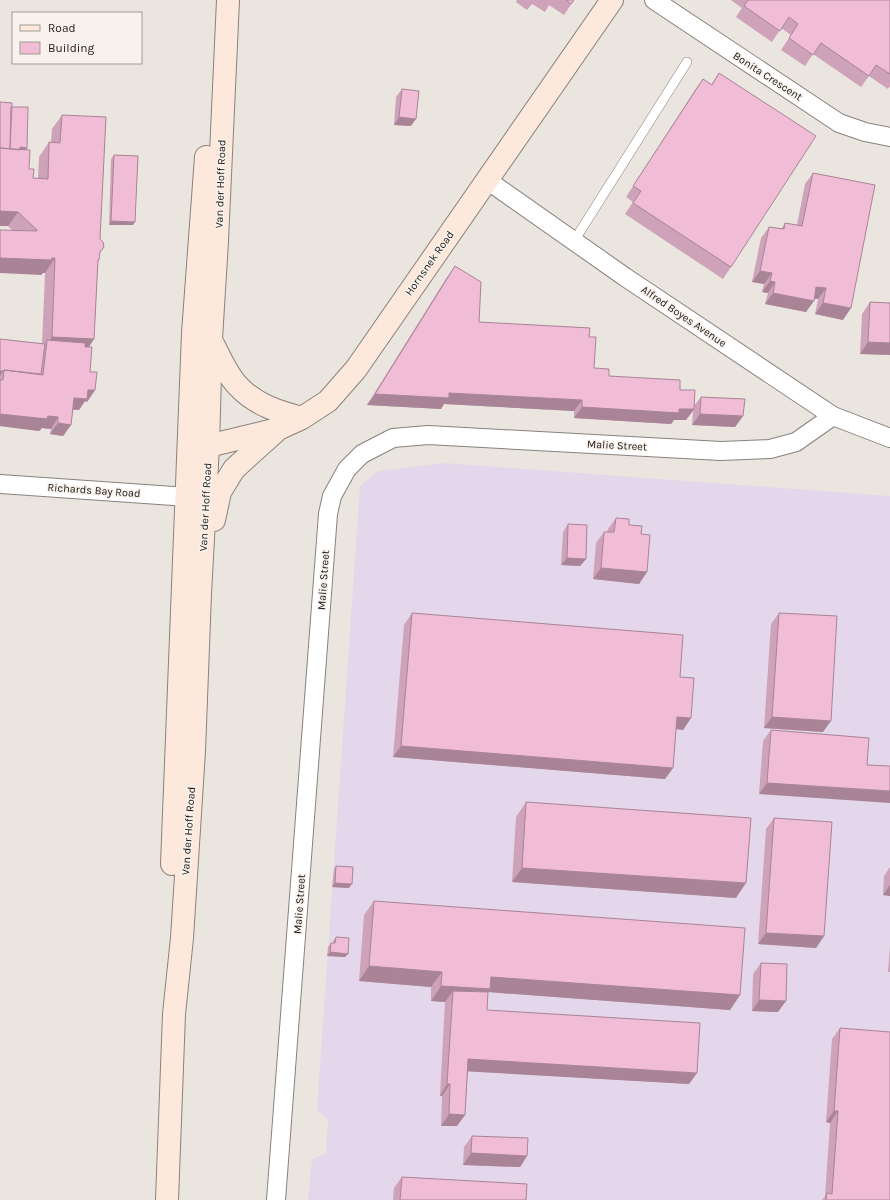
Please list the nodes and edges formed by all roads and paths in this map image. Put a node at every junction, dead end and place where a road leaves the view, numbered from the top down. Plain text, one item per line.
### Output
1 (215, 0) edge
2 (228, 0) edge
3 (612, 0) edge
4 (654, 0) edge
5 (687, 62) dead end
6 (890, 137) edge
7 (487, 180) junction
8 (574, 241) junction
9 (208, 266) junction
10 (211, 339) junction
11 (833, 416) junction
12 (302, 418) junction
13 (278, 429) junction
14 (890, 438) edge
15 (198, 448) junction
16 (0, 484) edge
17 (188, 497) junction
18 (200, 594) junction
19 (174, 1014) junction
20 (167, 1200) edge
21 (276, 1200) edge

1 - 9 main road, Van der Hoff Road
2 - 9 main road, Van der Hoff Road
3 - 7 main road, Hornsnek Road
4 - 6 street, Bonita Crescent
5 - 8 lane
7 - 8 street, Alfred Boyes Avenue
7 - 12 main road, Hornsnek Road
8 - 11 street, Alfred Boyes Avenue
9 - 10 main road, Van der Hoff Road
9 - 15 main road, Van der Hoff Road
10 - 12 main road
10 - 15 main road, Van der Hoff Road
11 - 14 street, Alfred Boyes Avenue
11 - 21 street, Malie Street
12 - 13 main road, Hornsnek Road
13 - 15 main road, Hornsnek Road
13 - 18 main road
15 - 17 main road, Van der Hoff Road
15 - 18 main road, Van der Hoff Road
16 - 17 street, Richards Bay Road
17 - 19 main road, Van der Hoff Road
18 - 19 main road, Van der Hoff Road
19 - 20 main road, Van der Hoff Road

